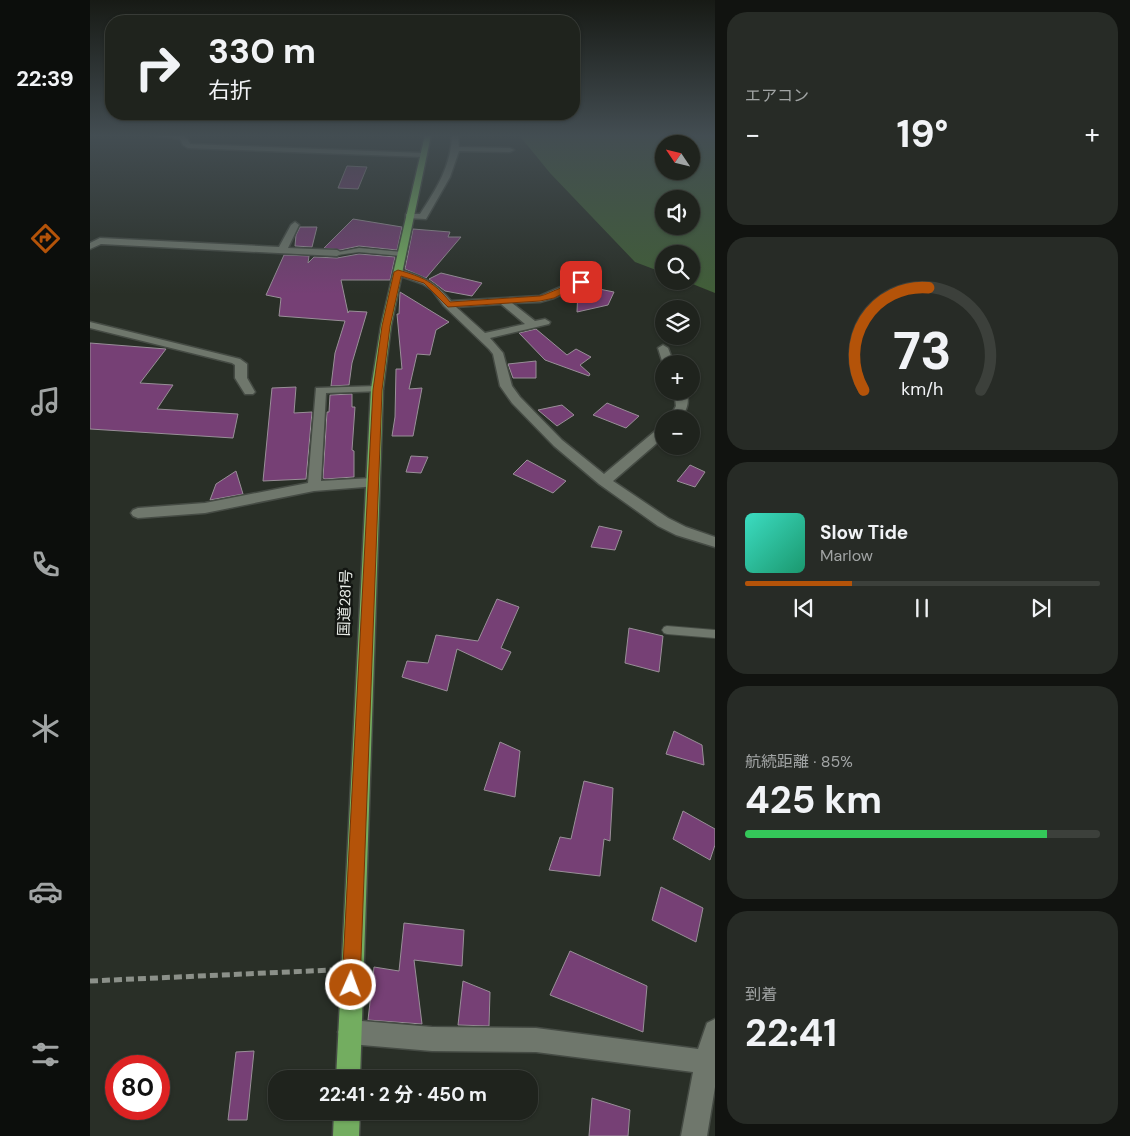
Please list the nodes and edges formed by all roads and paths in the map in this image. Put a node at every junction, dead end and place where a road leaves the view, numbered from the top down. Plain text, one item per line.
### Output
1 (416, 188) edge
2 (440, 188) edge
3 (409, 216) junction
4 (295, 225) dead end
5 (90, 246) edge
6 (282, 250) junction
7 (340, 252) joint
8 (402, 254) junction
9 (398, 272) junction
10 (596, 275) dead end
11 (503, 301) junction
12 (448, 304) junction
13 (545, 322) dead end
14 (90, 325) edge
15 (533, 325) junction
16 (483, 337) junction
17 (663, 348) dead end
18 (666, 355) edge
19 (377, 390) junction
20 (249, 392) dead end
21 (655, 438) edge
22 (604, 481) junction
23 (372, 483) junction
24 (314, 486) junction
25 (138, 513) dead end
26 (715, 542) edge
27 (668, 630) dead end
28 (715, 634) edge
29 (352, 969) junction
30 (90, 980) edge
31 (715, 1031) edge
32 (350, 1032) junction
33 (707, 1062) junction
34 (348, 1070) edge
35 (347, 1120) edge
36 (346, 1136) edge
37 (694, 1136) edge

1 - 3 highway, 国道281号
2 - 3 street
3 - 8 highway, 国道281号
4 - 6 street
5 - 6 street
6 - 7 street
7 - 8 lane
8 - 9 highway, 国道281号
9 - 12 street
9 - 19 highway, 国道281号
10 - 11 street
11 - 12 street
11 - 15 street
12 - 16 street
13 - 15 street
14 - 20 street
15 - 16 street
16 - 22 street
17 - 18 street
19 - 23 highway, 国道281号
19 - 24 street
21 - 22 street
22 - 26 street
23 - 24 street
23 - 29 highway, 国道281号
24 - 25 street
27 - 28 lane
29 - 30 path
29 - 32 highway, 国道281号
31 - 33 street
32 - 33 street
32 - 34 highway, 国道281号
33 - 37 street
35 - 36 highway

